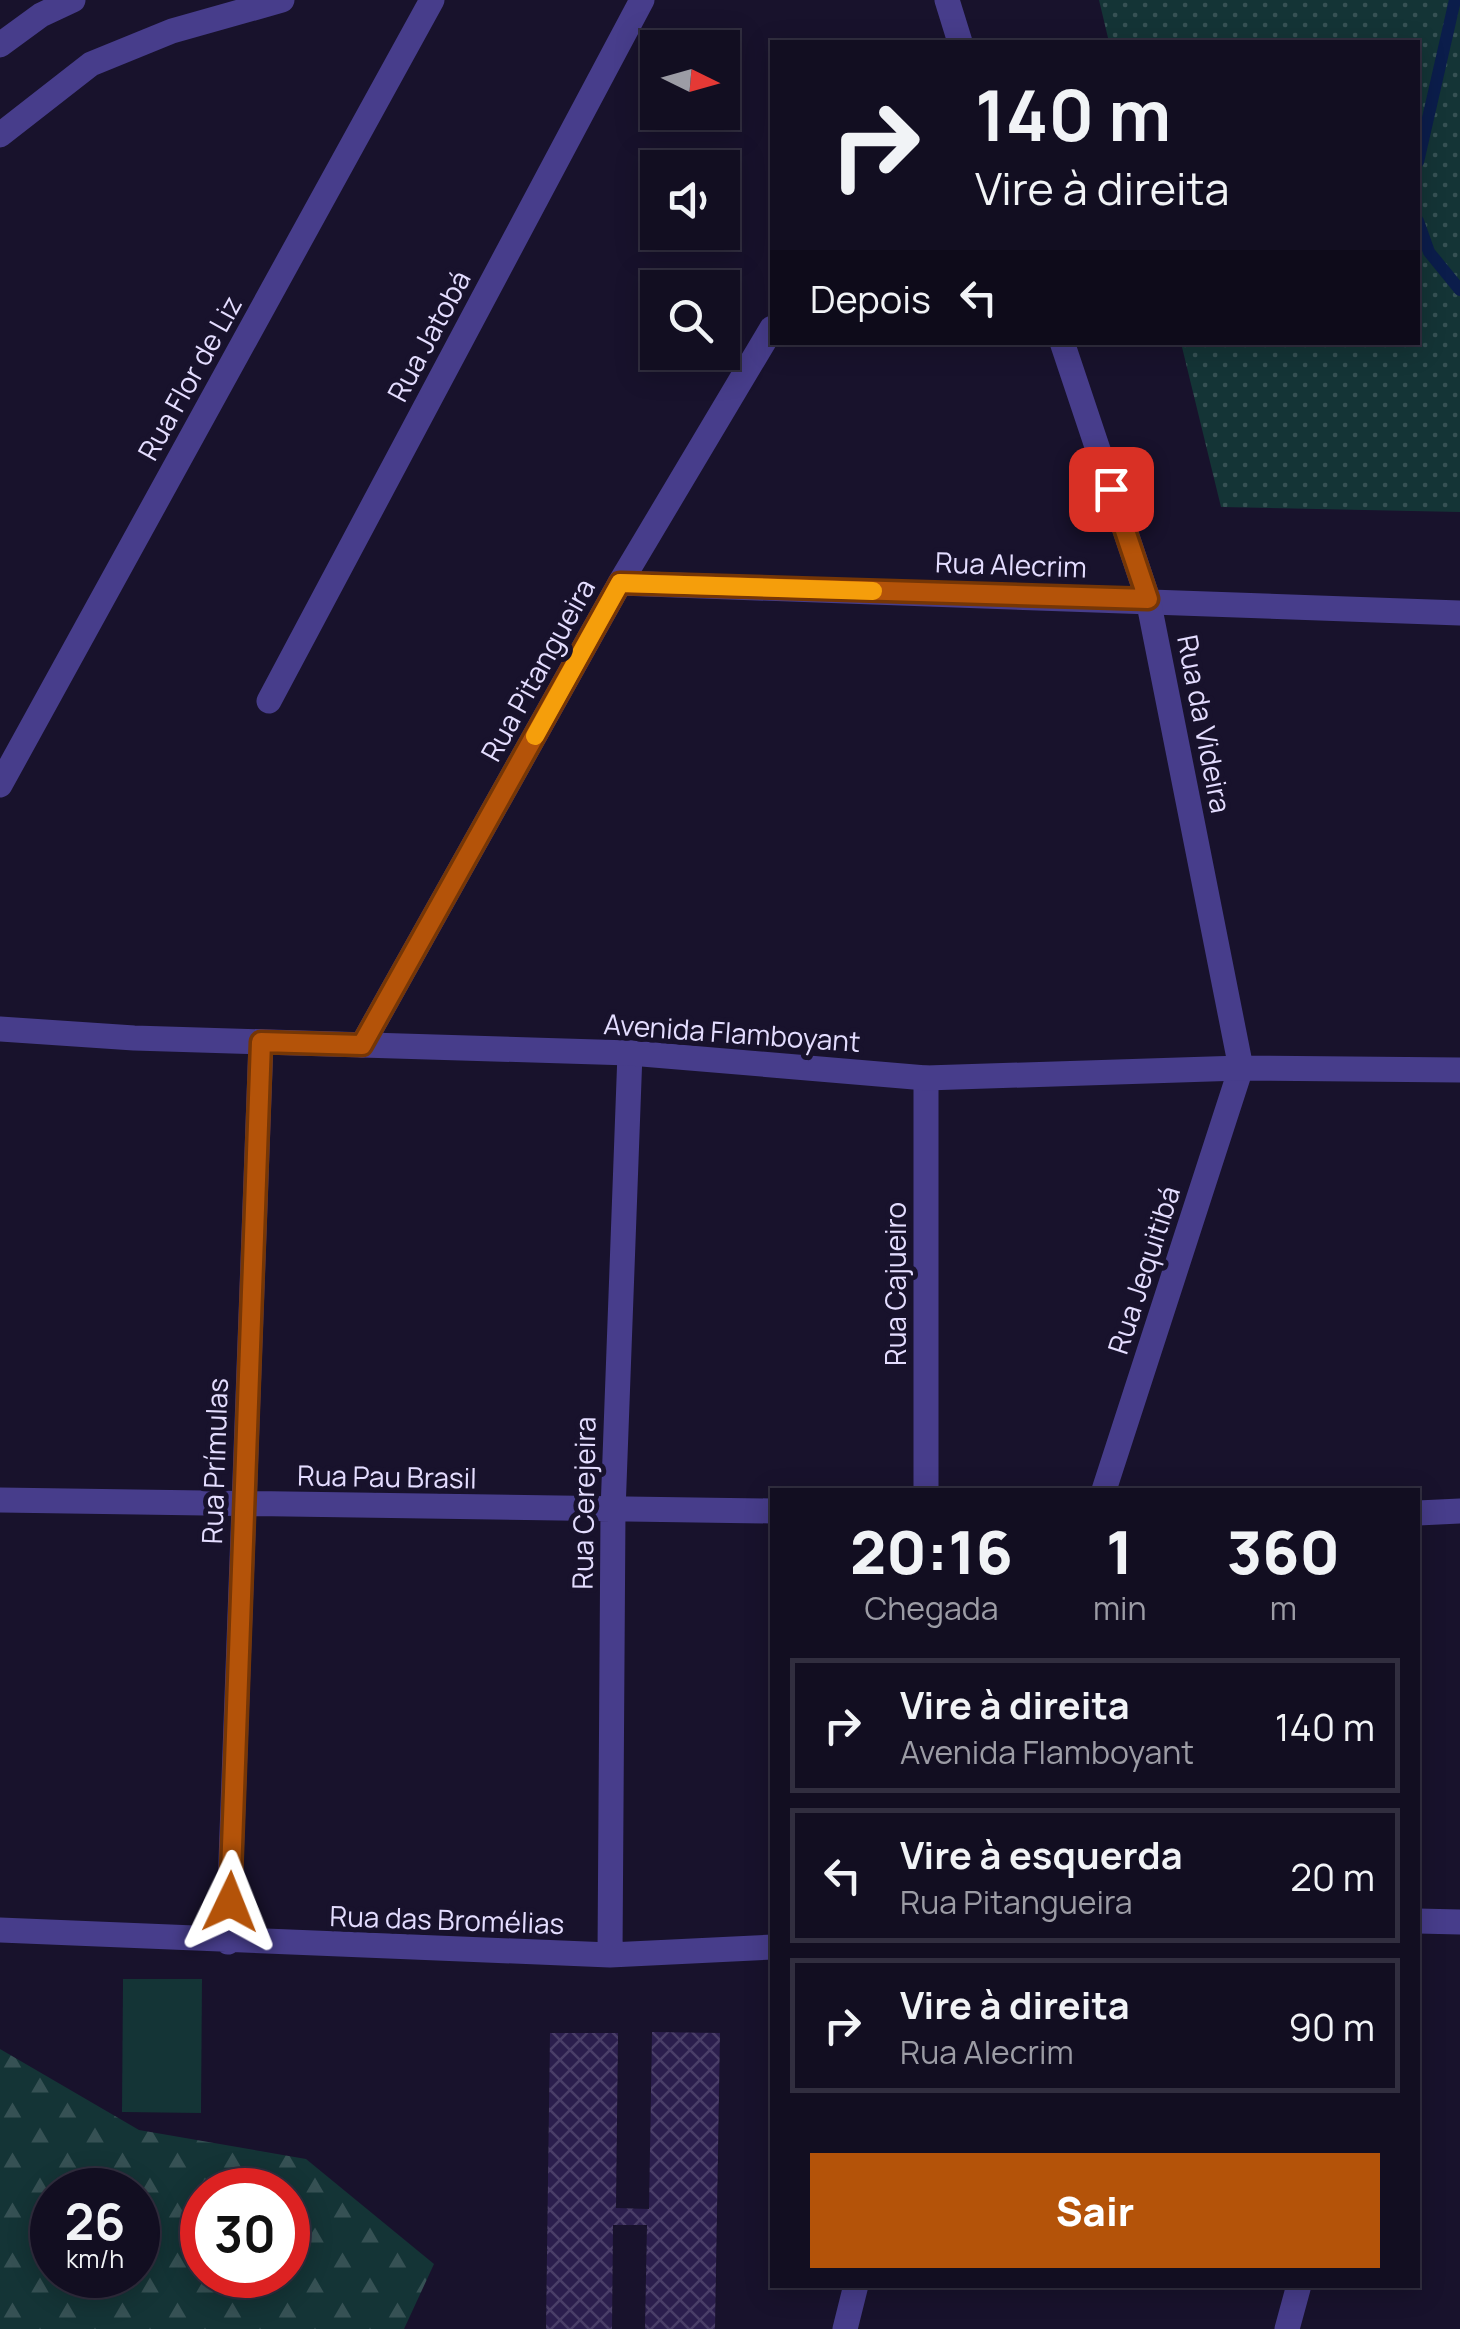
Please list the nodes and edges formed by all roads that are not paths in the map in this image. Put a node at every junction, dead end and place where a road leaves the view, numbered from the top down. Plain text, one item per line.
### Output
1 (73, 0) edge
2 (282, 0) edge
3 (432, 0) edge
4 (642, 0) edge
5 (37, 8) edge
6 (0, 45) edge
7 (0, 135) edge
8 (770, 331) edge
9 (1063, 345) edge
10 (620, 583) junction
11 (1148, 599) junction
12 (1460, 613) edge
13 (270, 701) dead end
14 (0, 786) edge
15 (0, 1029) edge
16 (261, 1042) junction
17 (362, 1045) junction
18 (630, 1053) junction
19 (1241, 1068) junction
20 (1460, 1070) edge
21 (926, 1078) junction
22 (926, 1488) edge
23 (1105, 1488) edge
24 (0, 1500) edge
25 (244, 1504) junction
26 (613, 1511) junction
27 (770, 1511) edge
28 (1460, 1511) edge
29 (1420, 1512) edge
30 (1420, 1922) edge
31 (1460, 1922) edge
32 (0, 1930) edge
33 (228, 1942) junction
34 (770, 1948) edge
35 (610, 1956) junction
36 (855, 2288) edge
37 (1298, 2288) edge
38 (845, 2329) edge
39 (1287, 2329) edge

1 - 5 street
2 - 7 street
3 - 14 street, Rua Flor de Liz
4 - 13 street, Rua Jatobá
5 - 6 street
8 - 10 street, Rua Pitangueira
9 - 11 street, Rua da Videira
10 - 11 street, Rua Alecrim
10 - 17 street, Rua Pitangueira
11 - 12 street, Rua Alecrim
11 - 19 street, Rua da Videira
15 - 16 street, Avenida Flamboyant
16 - 17 street, Avenida Flamboyant
16 - 25 street, Rua Prímulas
17 - 18 street, Avenida Flamboyant
18 - 21 street, Avenida Flamboyant
18 - 26 street, Rua Cerejeira
19 - 20 street, Avenida Flamboyant
19 - 21 street, Avenida Flamboyant
19 - 23 street, Rua Jequitibá
21 - 22 street, Rua Cajueiro
24 - 25 street, Rua Pau Brasil
25 - 26 street, Rua Pau Brasil
25 - 33 street, Rua Prímulas
26 - 27 street, Rua Pau Brasil
26 - 35 street, Rua Cerejeira
28 - 29 street
30 - 31 street
32 - 33 street, Rua das Bromélias
33 - 35 street, Rua das Bromélias
34 - 35 street, Rua das Bromélias
36 - 38 street
37 - 39 street

